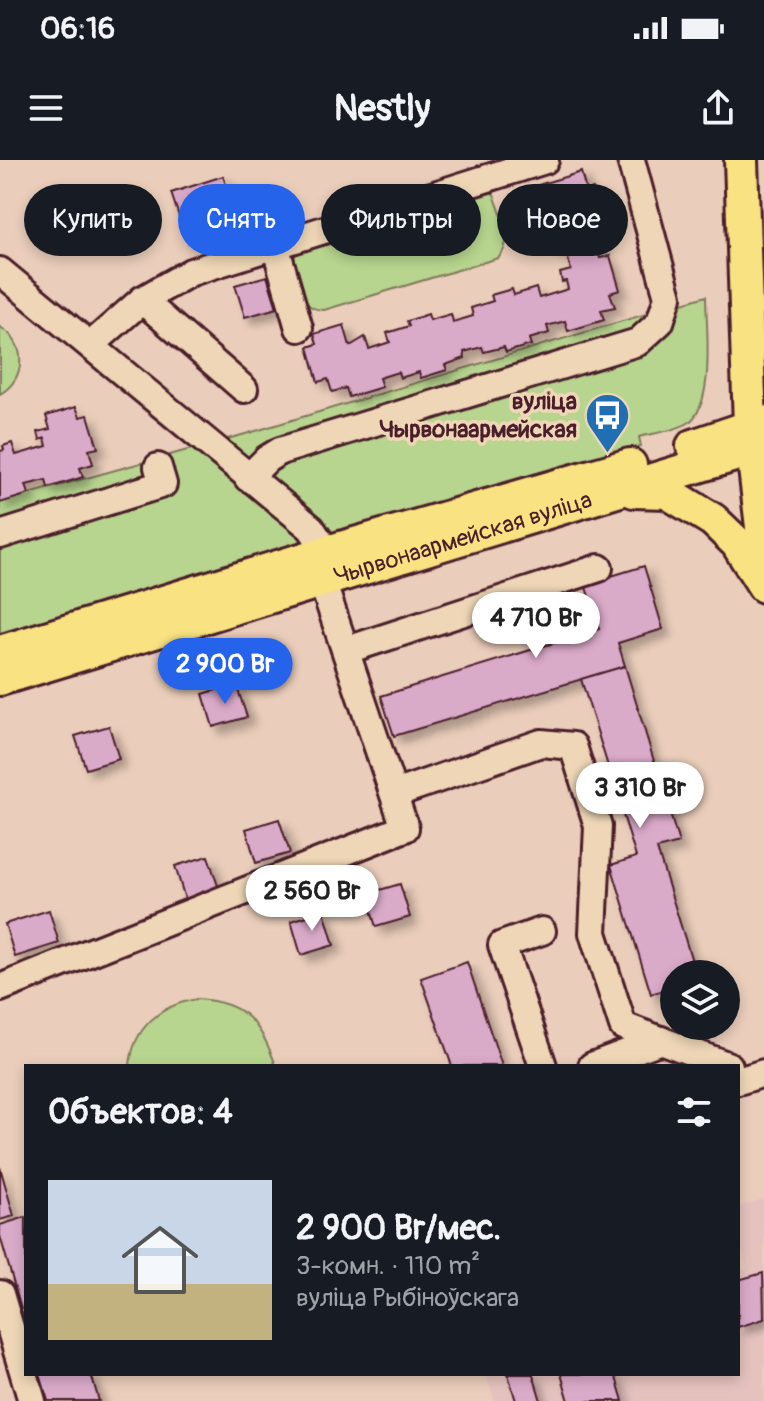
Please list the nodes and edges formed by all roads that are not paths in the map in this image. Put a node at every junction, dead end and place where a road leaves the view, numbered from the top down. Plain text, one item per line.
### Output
1 (545, 160) edge
2 (631, 160) edge
3 (741, 160) edge
4 (305, 236) edge
5 (743, 251) junction
6 (241, 256) edge
7 (278, 256) edge
8 (0, 271) edge
9 (764, 281) edge
10 (142, 300) junction
11 (299, 328) dead end
12 (91, 345) junction
13 (244, 389) dead end
14 (758, 436) edge
15 (158, 467) dead end
16 (248, 478) junction
17 (619, 491) junction
18 (0, 535) edge
19 (764, 544) edge
20 (324, 567) junction
21 (599, 568) dead end
22 (764, 586) edge
23 (347, 650) junction
24 (0, 652) edge
25 (0, 679) edge
26 (394, 794) junction
27 (542, 931) dead end
28 (0, 988) edge
29 (660, 1040) edge
30 (661, 1040) joint
31 (542, 1064) edge
32 (597, 1064) edge
33 (724, 1064) edge
34 (0, 1294) edge
35 (24, 1374) edge
36 (25, 1376) edge
37 (32, 1401) edge

1 - 4 street
2 - 16 street
3 - 5 main road
5 - 9 main road
5 - 14 main road
6 - 10 street
7 - 11 street
8 - 12 street
10 - 12 street
10 - 13 street
12 - 16 street
14 - 17 main road, Чырвонаармейская вуліца
14 - 19 main road
14 - 20 main road, Чырвонаармейская вуліца
15 - 18 street
16 - 20 street
17 - 20 main road, Чырвонаармейская вуліца
17 - 22 main road
20 - 23 street, Чырвонаармейская вуліца
20 - 24 main road
20 - 25 main road
21 - 23 street
23 - 26 street, Чырвонаармейская вуліца
26 - 28 street, Чырвонаармейская вуліца
26 - 29 street
27 - 31 street
30 - 32 street
30 - 33 street
34 - 35 street
36 - 37 street

